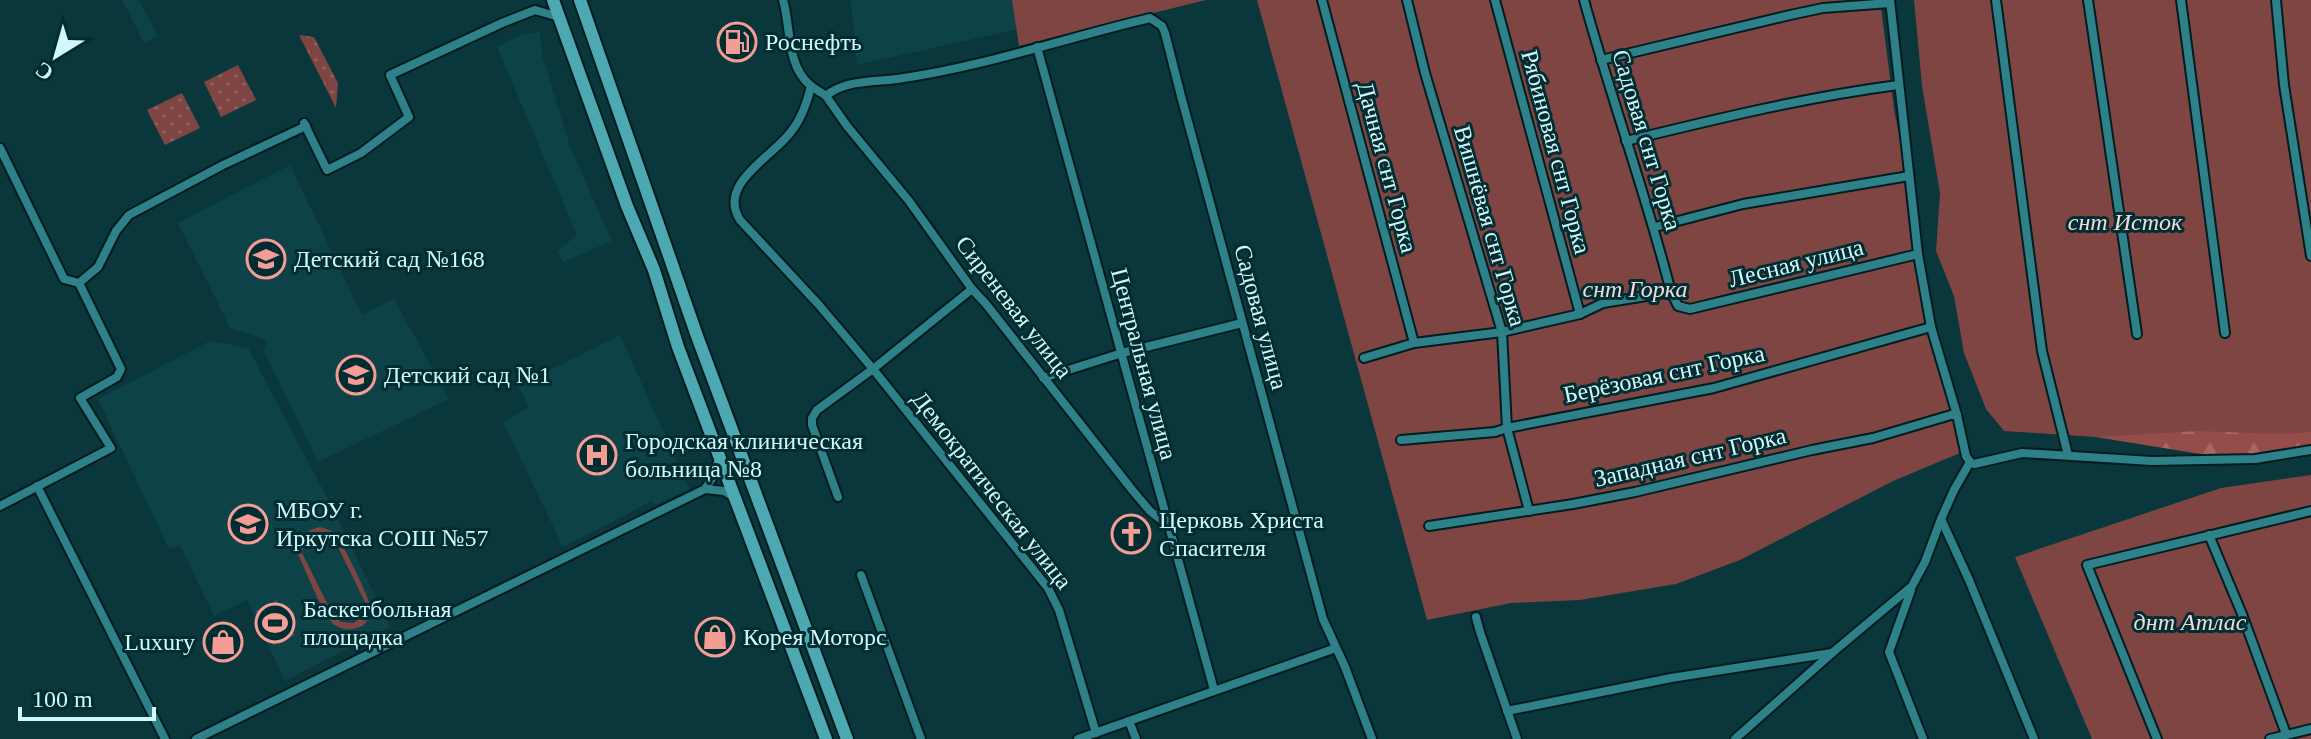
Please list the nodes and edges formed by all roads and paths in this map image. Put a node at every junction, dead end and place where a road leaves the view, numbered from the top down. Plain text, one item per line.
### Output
1 (580, 0) edge
2 (783, 0) edge
3 (1322, 0) edge
4 (1407, 0) edge
5 (1495, 0) edge
6 (1584, 0) edge
7 (1996, 0) edge
8 (2088, 0) edge
9 (2181, 0) edge
10 (2276, 0) edge
11 (1890, 1) edge
12 (543, 4) edge
13 (559, 17) junction
14 (1037, 47) junction
15 (1601, 60) junction
16 (1898, 85) junction
17 (811, 86) junction
18 (826, 96) junction
19 (1626, 141) junction
20 (0, 148) edge
21 (1909, 176) junction
22 (1655, 227) junction
23 (1918, 254) junction
24 (2311, 256) edge
25 (79, 283) junction
26 (972, 289) junction
27 (1671, 292) junction
28 (1580, 314) junction
29 (1242, 323) junction
30 (1931, 327) junction
31 (1502, 332) junction
32 (2225, 333) dead end
33 (2137, 334) dead end
34 (1414, 343) junction
35 (1122, 353) junction
36 (1364, 358) dead end
37 (873, 369) junction
38 (1043, 378) junction
39 (1957, 415) junction
40 (1507, 428) junction
41 (1401, 440) dead end
42 (2311, 450) edge
43 (719, 455) junction
44 (2068, 455) junction
45 (1970, 462) junction
46 (37, 486) junction
47 (705, 489) junction
48 (838, 497) dead end
49 (736, 498) junction
50 (0, 506) edge
51 (1529, 511) junction
52 (2311, 511) edge
53 (1941, 519) junction
54 (1429, 526) dead end
55 (1170, 527) junction
56 (2209, 535) junction
57 (861, 575) dead end
58 (1912, 586) junction
59 (1476, 617) dead end
60 (1336, 648) junction
61 (1832, 653) junction
62 (1214, 690) junction
63 (1507, 711) junction
64 (1129, 721) junction
65 (2311, 729) edge
66 (1096, 733) junction
67 (2286, 734) junction
68 (165, 739) edge
69 (196, 739) edge
70 (826, 739) edge
71 (847, 739) edge
72 (921, 739) edge
73 (1078, 739) edge
74 (1136, 739) edge
75 (1372, 739) edge
76 (1517, 739) edge
77 (1735, 739) edge
78 (1923, 739) edge
79 (2034, 739) edge
80 (2157, 739) edge
81 (2270, 739) edge

1 - 71 main road
2 - 17 street
3 - 34 street, Дачная снт Горка
4 - 31 street, Вишнёвая снт Горка
5 - 28 street, Рябиновая снт Горка
6 - 15 street, Садовая снт Горка
7 - 44 street
8 - 33 street
9 - 32 street
10 - 24 street
11 - 15 street
11 - 16 street
12 - 13 main road
12 - 13 street
12 - 25 street
13 - 43 main road
14 - 18 street, Садовая улица
14 - 29 street, Садовая улица
14 - 35 street, Центральная улица
15 - 19 street, Садовая снт Горка
16 - 19 street
16 - 21 street
17 - 18 street, Сиреневая улица
17 - 37 street, Демократическая улица
18 - 26 street, Сиреневая улица
19 - 22 street, Садовая снт Горка
20 - 25 street
21 - 22 street
21 - 23 street
22 - 27 street, Садовая снт Горка
23 - 27 street, Лесная улица
23 - 30 street
25 - 46 street
26 - 37 street
26 - 38 street, Сиреневая улица
27 - 28 street
28 - 31 street
29 - 35 street
29 - 60 street, Садовая улица
30 - 39 street
30 - 40 street, Берёзовая снт Горка
31 - 34 street
31 - 40 street, Вишнёвая снт Горка
34 - 36 street
35 - 38 street
35 - 55 street, Центральная улица
37 - 48 street
37 - 66 street, Демократическая улица
38 - 55 street, Сиреневая улица
39 - 45 street
39 - 51 street, Западная снт Горка
40 - 41 street, Берёзовая снт Горка
40 - 51 street, Вишнёвая снт Горка
42 - 44 street
43 - 47 street
43 - 49 main road
44 - 45 street
45 - 53 street
46 - 50 street
46 - 68 street
47 - 49 street
47 - 69 street
49 - 70 main road
51 - 54 street, Западная снт Горка
52 - 56 street
53 - 58 street
53 - 79 street
55 - 62 street, Центральная улица
56 - 67 street
56 - 80 street
57 - 72 street
58 - 61 street
58 - 78 street
59 - 63 street
60 - 62 street
60 - 75 street, Садовая улица
61 - 63 street
61 - 77 street
62 - 64 street
63 - 76 street
64 - 66 street
64 - 74 street
65 - 67 street
66 - 73 street
67 - 81 street

